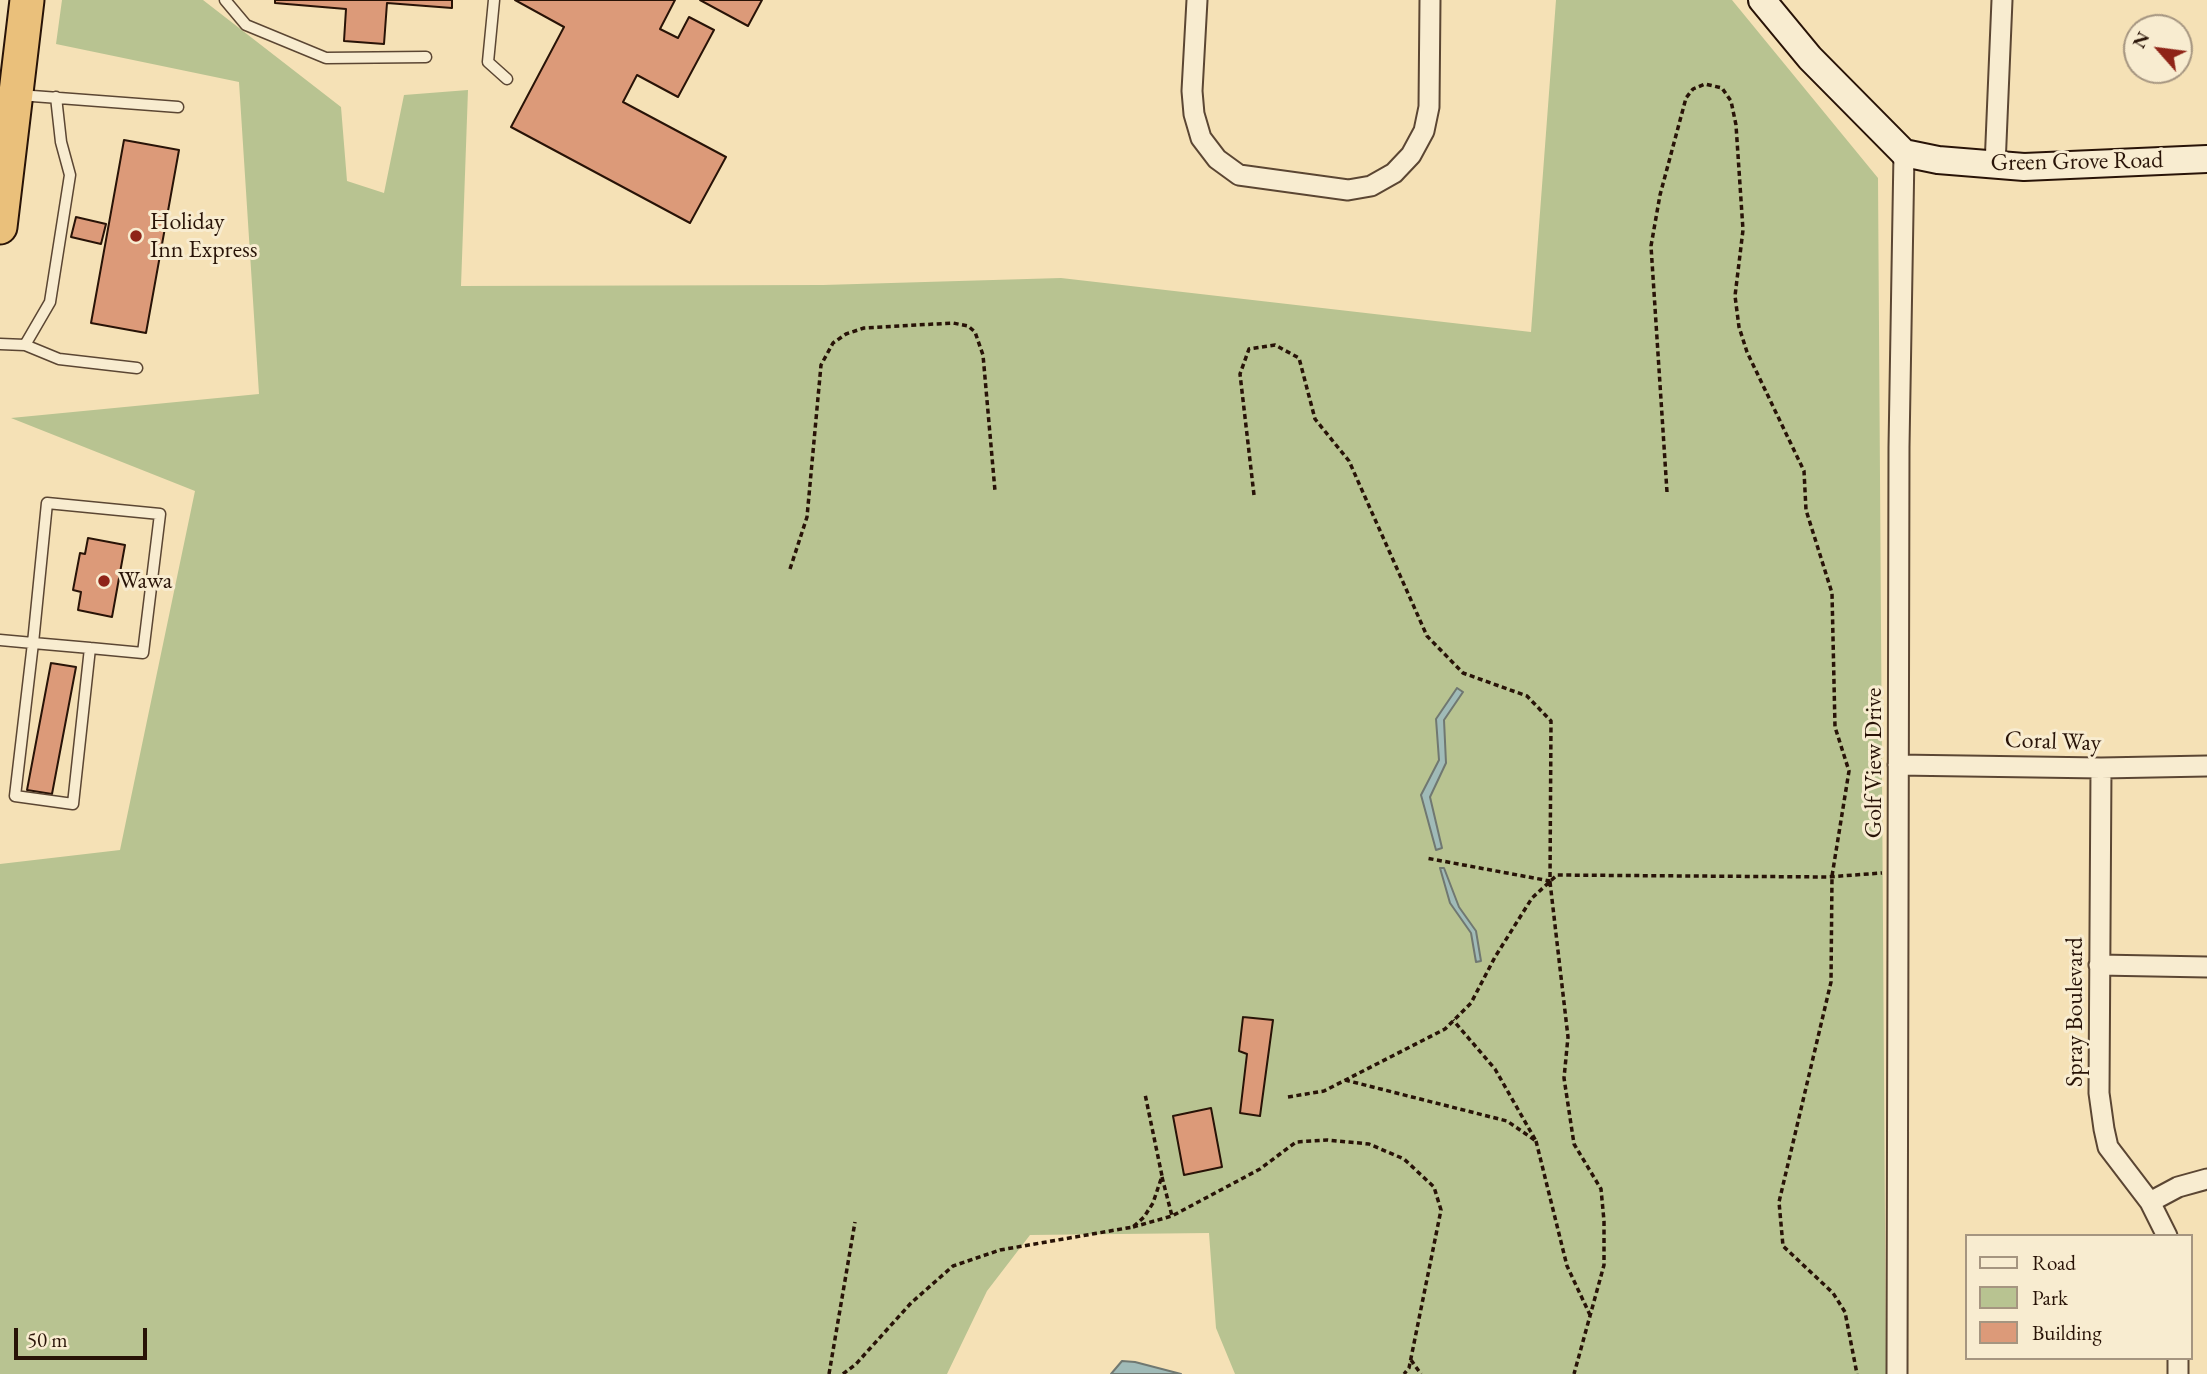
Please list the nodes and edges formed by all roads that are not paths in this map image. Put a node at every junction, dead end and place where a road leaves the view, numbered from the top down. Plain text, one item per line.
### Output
1 (27, 0) edge
2 (225, 0) edge
3 (494, 0) edge
4 (1197, 0) edge
5 (1430, 0) edge
6 (1762, 0) edge
7 (2002, 0) edge
8 (426, 57) dead end
9 (507, 79) dead end
10 (15, 95) junction
11 (56, 97) junction
12 (178, 107) dead end
13 (2207, 149) edge
14 (1904, 153) junction
15 (4, 158) edge
16 (2207, 159) edge
17 (1995, 166) junction
18 (0, 227) edge
19 (0, 344) edge
20 (25, 345) junction
21 (137, 368) dead end
22 (0, 640) edge
23 (33, 643) junction
24 (90, 648) junction
25 (1898, 765) junction
26 (2207, 766) edge
27 (2101, 768) junction
28 (2099, 965) junction
29 (2207, 967) edge
30 (2207, 1179) edge
31 (2150, 1202) junction
32 (2167, 1234) edge
33 (1897, 1374) edge

1 - 10 highway
2 - 8 lane
3 - 9 lane
4 - 5 street
6 - 14 street
7 - 17 street
10 - 11 lane
10 - 15 highway
11 - 12 lane
11 - 20 lane
13 - 16 street
14 - 17 street, Green Grove Road
14 - 25 street, Golf View Drive
15 - 18 highway
16 - 17 street, Green Grove Road
19 - 20 lane
20 - 21 lane
22 - 23 lane
23 - 24 lane
23 - 24 lane
23 - 24 lane
25 - 27 street, Coral Way
25 - 33 street, Golf View Drive
26 - 27 street, Coral Way
27 - 28 street, Spray Boulevard
28 - 29 street
28 - 31 street, Spray Boulevard
30 - 31 street
31 - 32 street, Spray Boulevard

